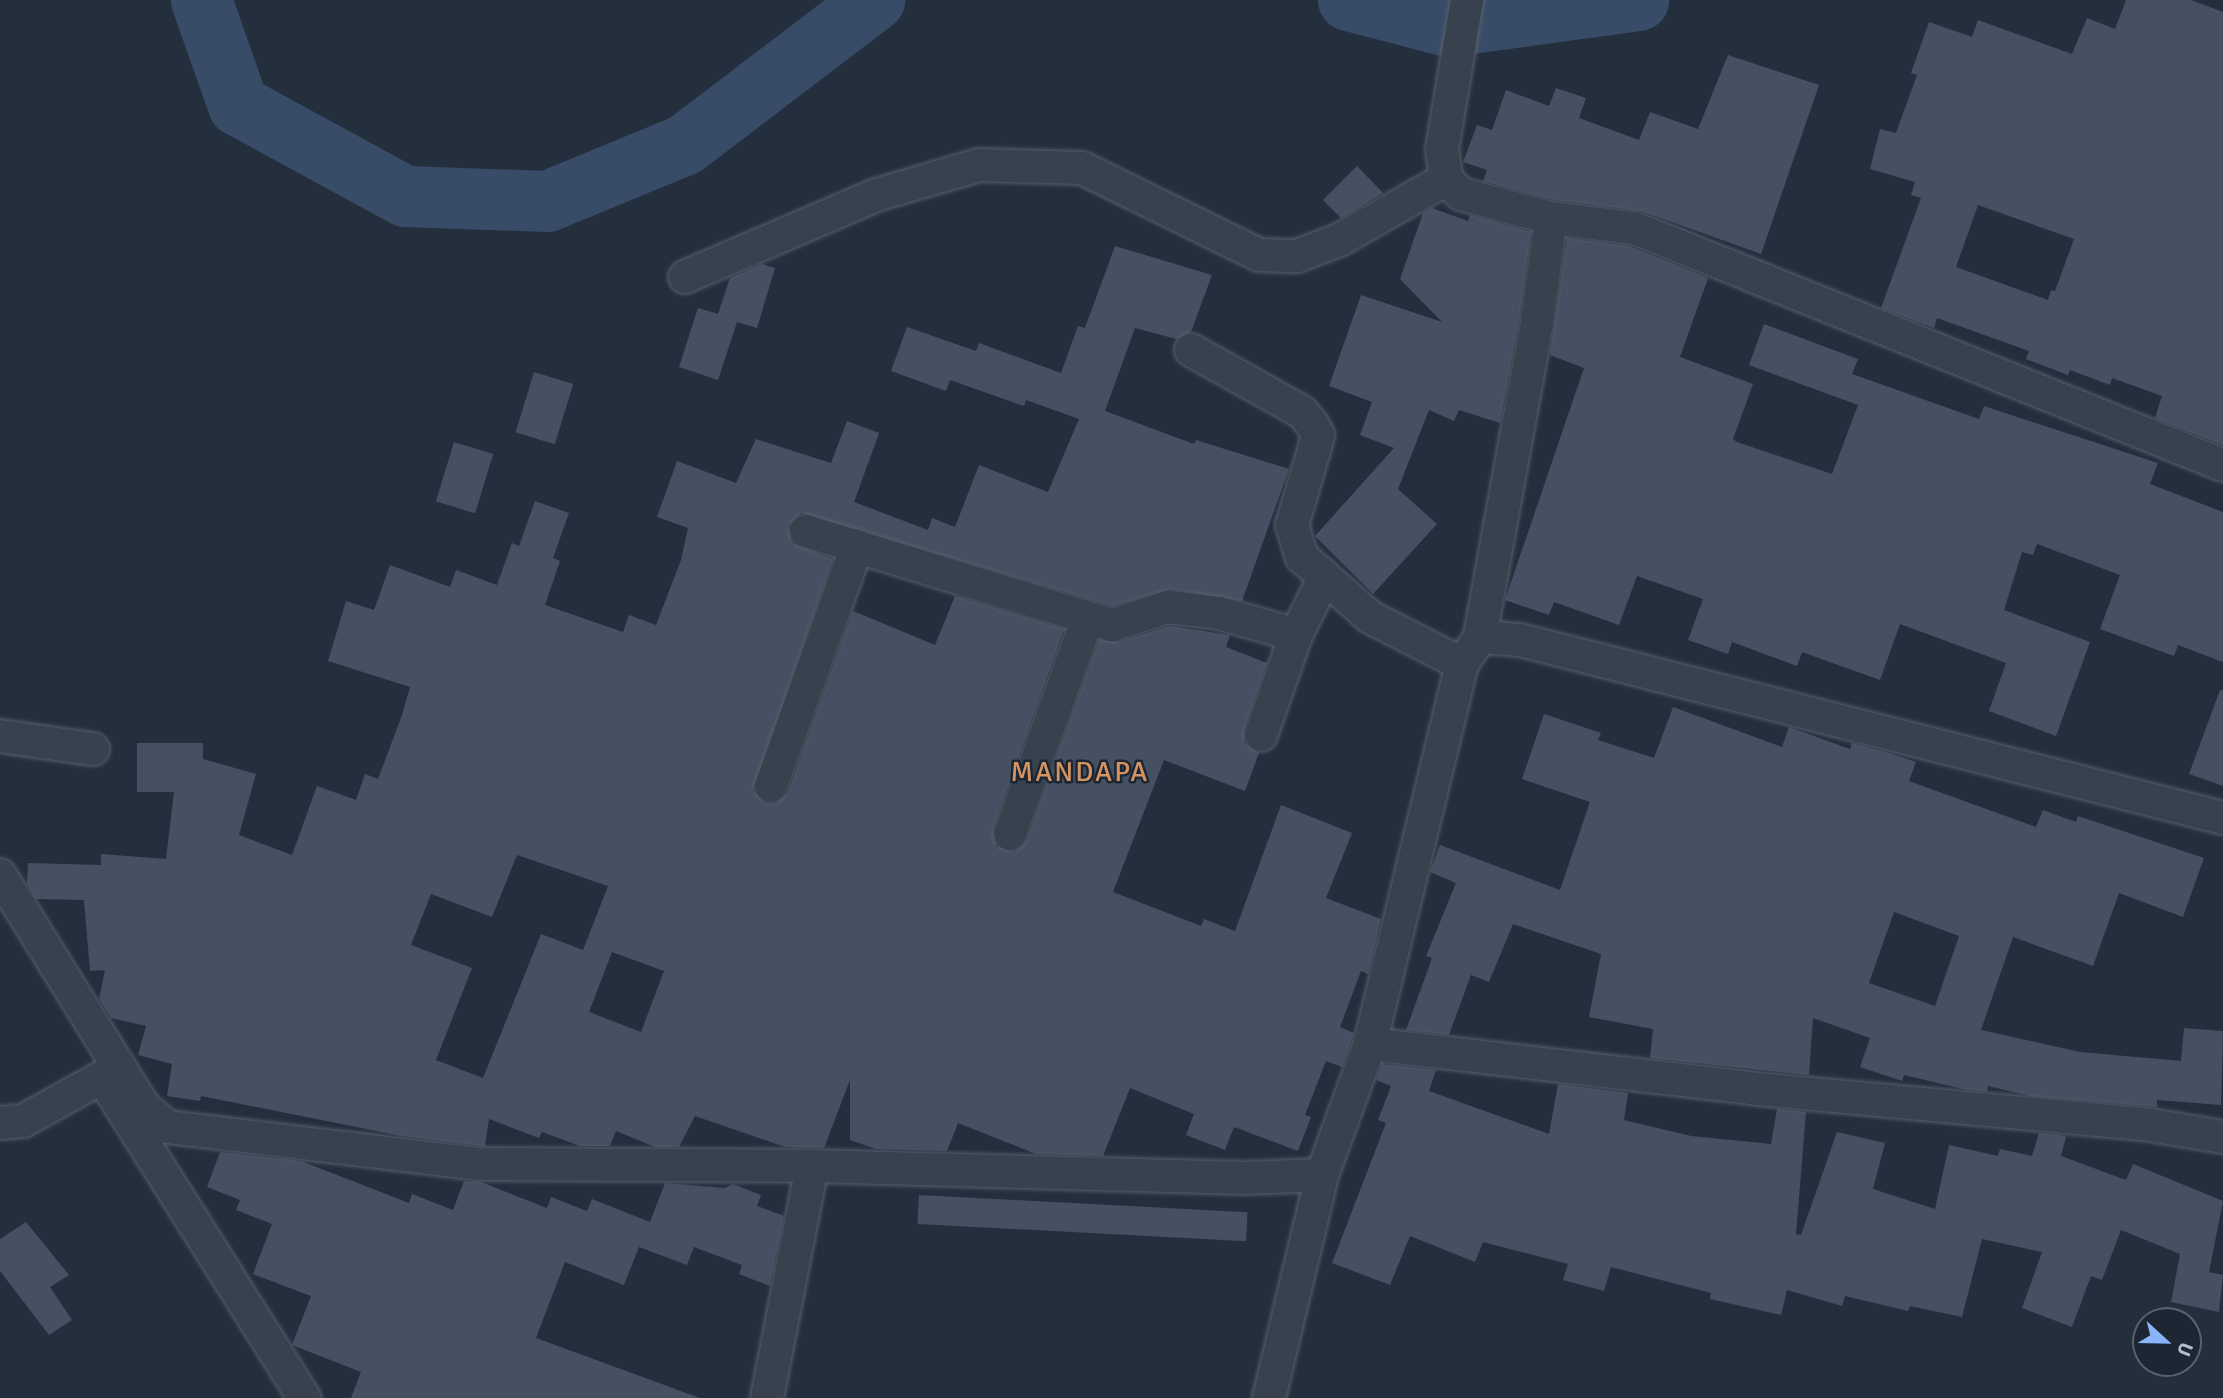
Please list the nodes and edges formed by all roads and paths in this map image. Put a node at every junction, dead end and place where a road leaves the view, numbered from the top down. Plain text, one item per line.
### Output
1 (1467, 0) edge
2 (1446, 179) junction
3 (1550, 218) junction
4 (685, 277) dead end
5 (1191, 350) dead end
6 (2223, 466) edge
7 (806, 531) dead end
8 (857, 547) junction
9 (1324, 579) junction
10 (1087, 620) junction
11 (1296, 635) junction
12 (1480, 637) junction
13 (1462, 664) junction
14 (1261, 735) dead end
15 (0, 736) edge
16 (93, 750) dead end
17 (771, 786) dead end
18 (2223, 818) edge
19 (1010, 834) dead end
20 (0, 875) edge
21 (1370, 1044) junction
22 (104, 1077) junction
23 (11, 1122) edge
24 (2223, 1137) edge
25 (812, 1166) junction
26 (1322, 1175) junction
27 (304, 1398) edge
28 (767, 1398) edge
29 (1269, 1398) edge

1 - 2 street
2 - 3 street
2 - 4 street
3 - 6 street
3 - 12 street
5 - 9 street
7 - 8 street
8 - 10 street
8 - 17 street
9 - 11 street
9 - 13 street
10 - 11 street
10 - 19 street
11 - 14 street
12 - 13 street
12 - 18 street
13 - 21 street
15 - 16 street
20 - 22 street
21 - 24 street
21 - 26 street
22 - 23 street
22 - 25 street
22 - 27 street
25 - 26 street
25 - 28 street
26 - 29 street

